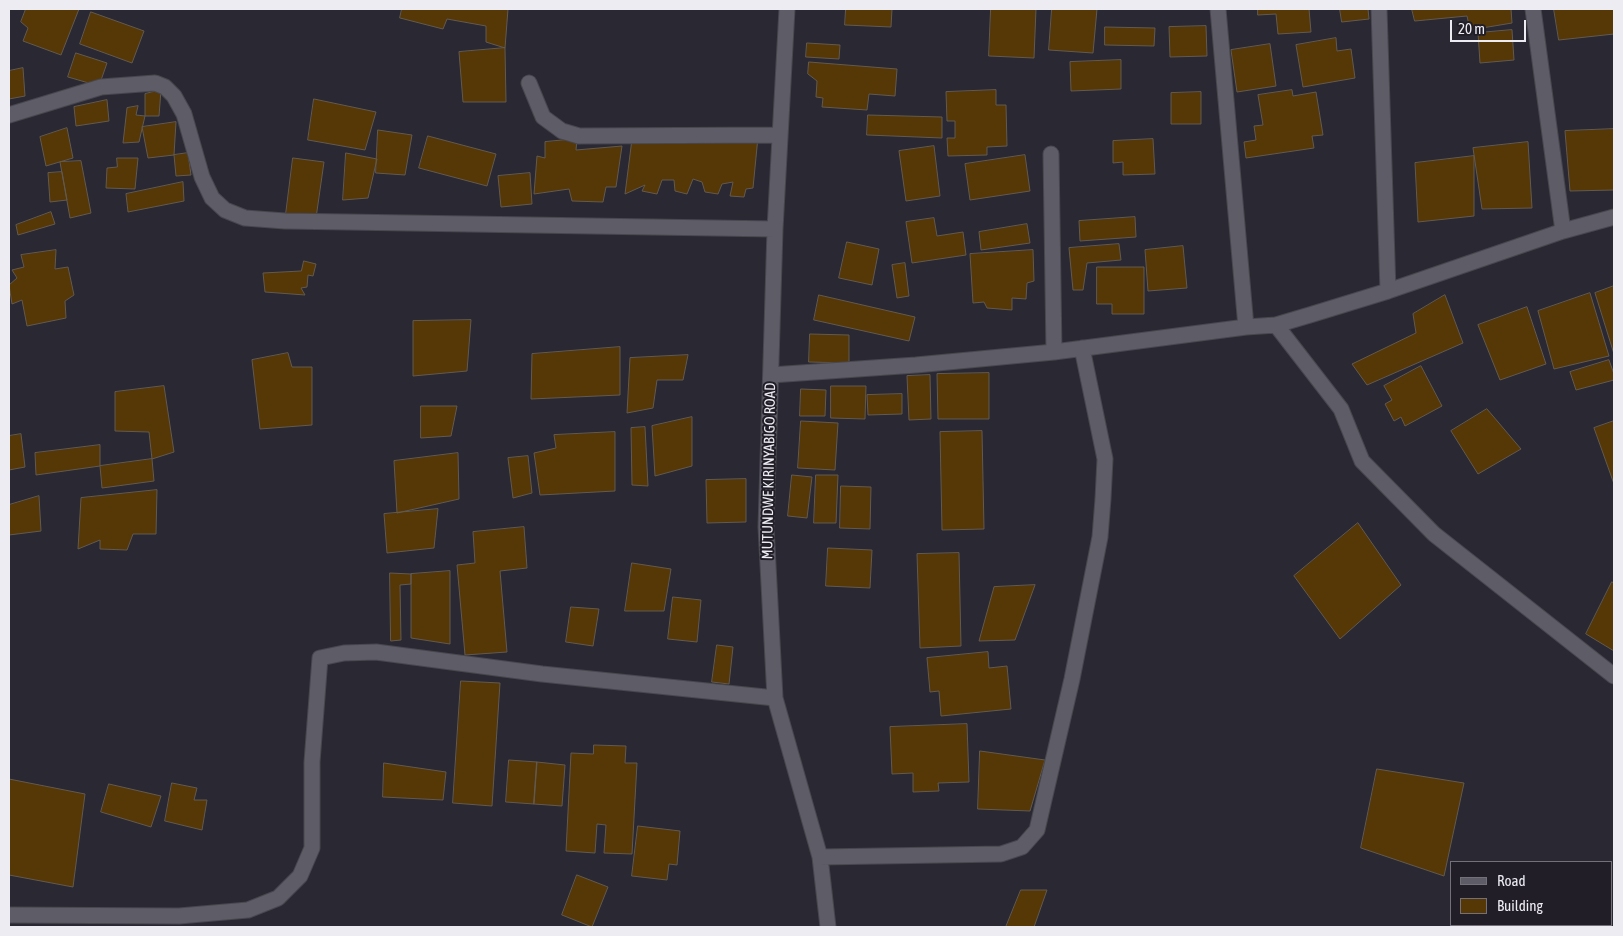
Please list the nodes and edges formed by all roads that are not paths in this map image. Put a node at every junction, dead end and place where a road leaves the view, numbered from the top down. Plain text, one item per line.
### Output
1 (787, 9) edge
2 (1218, 9) edge
3 (1379, 9) edge
4 (1533, 9) edge
5 (529, 83) dead end
6 (9, 115) edge
7 (779, 135) junction
8 (1051, 154) dead end
9 (1614, 217) edge
10 (775, 229) junction
11 (1563, 231) junction
12 (1388, 291) junction
13 (1276, 325) junction
14 (1246, 327) junction
15 (1082, 348) junction
16 (1054, 352) junction
17 (771, 375) junction
18 (1614, 676) edge
19 (775, 698) junction
20 (820, 857) junction
21 (9, 907) edge
22 (9, 915) edge
23 (35, 915) junction
24 (828, 927) edge

1 - 7 street, MUTUNDWE KIRINYABIGO ROAD
2 - 14 street
3 - 12 street
4 - 11 street
5 - 7 street
6 - 10 street
7 - 10 street, MUTUNDWE KIRINYABIGO ROAD
8 - 16 street
9 - 11 street
10 - 17 street, MUTUNDWE KIRINYABIGO ROAD
11 - 12 street
12 - 13 street
13 - 14 street
13 - 18 street
14 - 15 street
15 - 16 street
15 - 20 street
16 - 17 street
17 - 19 street, MUTUNDWE KIRINYABIGO ROAD
19 - 20 street, MUTUNDWE KIRINYABIGO ROAD
19 - 23 street
20 - 24 street, MUTUNDWE KIRINYABIGO ROAD
21 - 23 street
22 - 23 street

